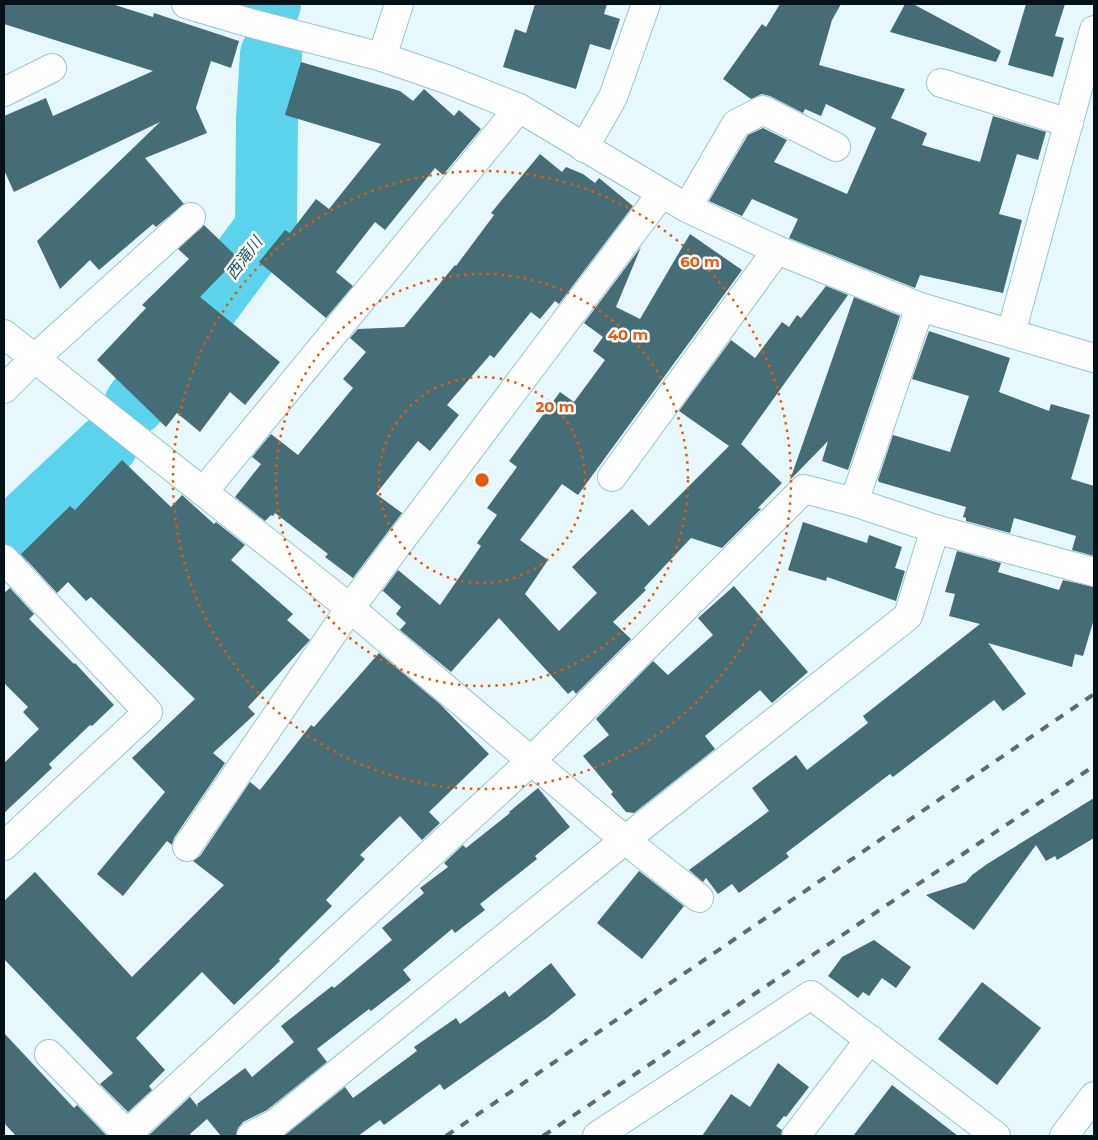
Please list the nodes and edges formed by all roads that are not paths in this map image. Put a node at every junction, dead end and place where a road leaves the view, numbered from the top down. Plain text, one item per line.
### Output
1 (186, 4) edge
2 (399, 4) edge
3 (646, 4) edge
4 (1094, 30) edge
5 (382, 57) junction
6 (52, 68) dead end
7 (941, 83) dead end
8 (4, 92) edge
9 (519, 108) junction
10 (1069, 123) junction
11 (836, 147) dead end
12 (584, 148) junction
13 (662, 194) junction
14 (687, 208) junction
15 (191, 217) dead end
16 (777, 250) junction
17 (920, 307) junction
18 (1011, 333) junction
19 (4, 334) edge
20 (35, 358) junction
21 (1094, 358) edge
22 (4, 389) edge
23 (612, 477) dead end
24 (203, 492) junction
25 (854, 502) junction
26 (935, 529) junction
27 (4, 559) edge
28 (1094, 572) edge
29 (350, 608) junction
30 (531, 761) junction
31 (625, 840) junction
32 (4, 846) edge
33 (187, 847) dead end
34 (700, 898) dead end
35 (870, 1040) junction
36 (49, 1054) dead end
37 (1094, 1096) edge
38 (128, 1135) edge
39 (251, 1136) edge
40 (597, 1136) edge
41 (796, 1136) edge
42 (996, 1136) edge
43 (1064, 1136) edge

1 - 5 street
2 - 5 street
3 - 12 street
4 - 10 street
5 - 9 street
6 - 8 street
7 - 10 street
9 - 12 street
9 - 24 street
10 - 18 street
11 - 14 street
12 - 13 street
13 - 14 street
13 - 29 street
14 - 16 street
15 - 20 street
16 - 17 street
16 - 23 street
17 - 18 street
17 - 25 street
18 - 21 street
19 - 20 street
20 - 22 street
20 - 24 street
24 - 29 street
25 - 26 street
25 - 30 street
26 - 28 street
26 - 31 street
27 - 32 street
29 - 30 street
29 - 33 street
30 - 31 street
30 - 38 street
31 - 34 street
31 - 39 street
35 - 40 street
35 - 41 street
35 - 42 street
36 - 38 street
37 - 43 street

